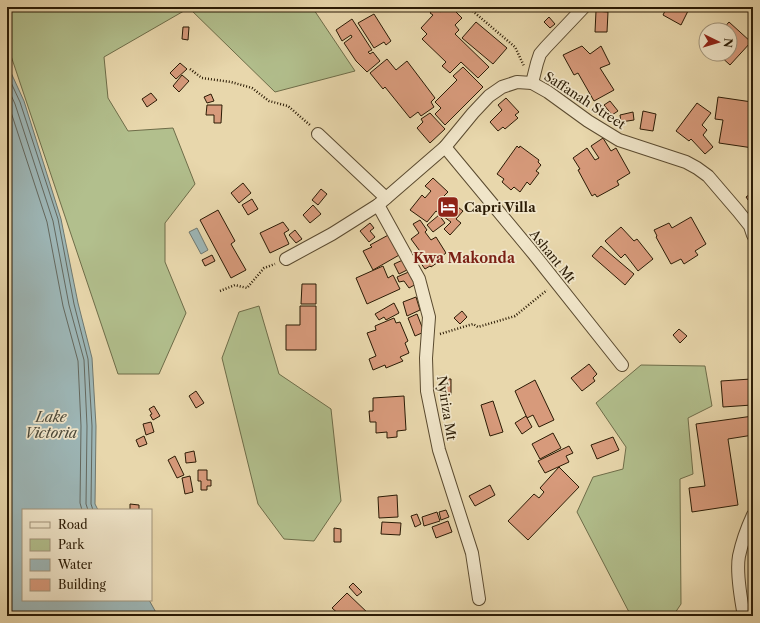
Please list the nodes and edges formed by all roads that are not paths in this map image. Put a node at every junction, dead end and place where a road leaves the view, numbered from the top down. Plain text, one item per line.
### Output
1 (584, 7) edge
2 (532, 83) junction
3 (318, 134) road end
4 (445, 147) junction
5 (382, 202) junction
6 (753, 235) edge
7 (282, 260) road end
8 (622, 365) dead end
9 (753, 515) edge
10 (479, 599) dead end
11 (744, 616) edge

1 - 2 street
2 - 4 street
2 - 6 street, Saffanah Street
3 - 5 street, Nyiriza Mt
4 - 5 street
4 - 8 street, Ashant Mt
5 - 7 street
5 - 10 street, Nyiriza Mt
9 - 11 street

